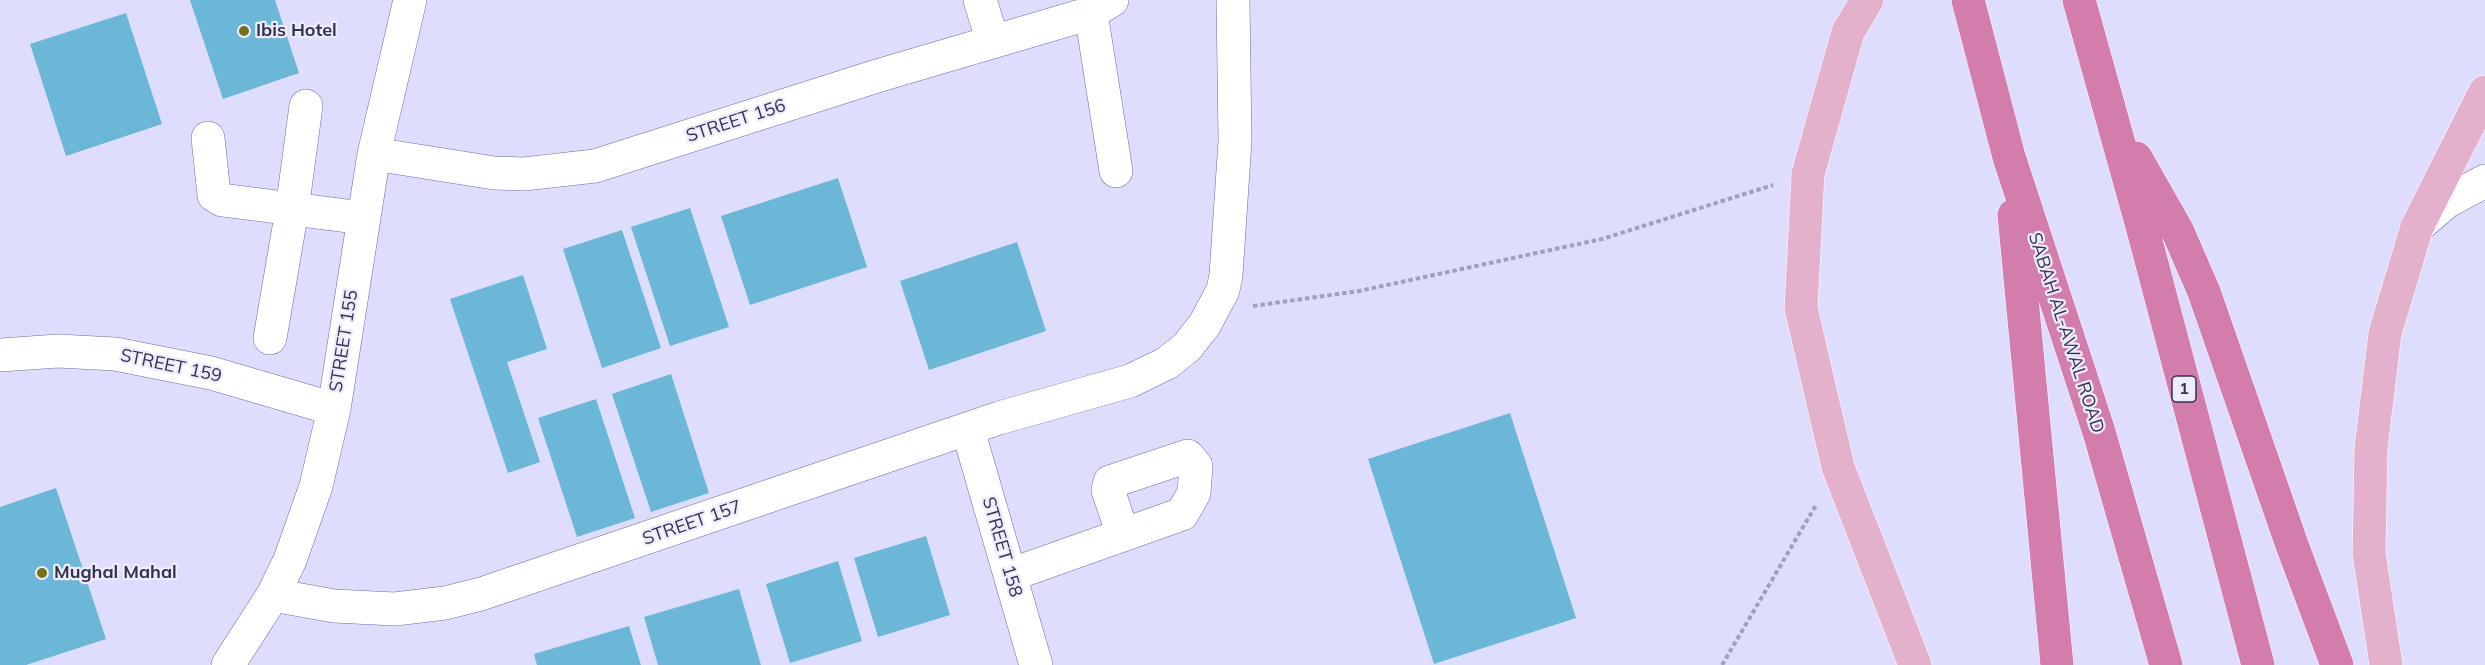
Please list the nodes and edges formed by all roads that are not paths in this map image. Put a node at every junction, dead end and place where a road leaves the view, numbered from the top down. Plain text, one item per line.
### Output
1 (410, 0) edge
2 (980, 0) edge
3 (1233, 0) edge
4 (1867, 0) edge
5 (2079, 0) edge
6 (1102, 6) edge
7 (1973, 14) edge
8 (993, 42) junction
9 (2485, 92) edge
10 (306, 106) dead end
11 (2110, 112) junction
12 (208, 138) dead end
13 (374, 154) junction
14 (2009, 157) junction
15 (1116, 171) dead end
16 (2485, 181) edge
17 (292, 210) junction
18 (363, 218) junction
19 (2418, 226) junction
20 (270, 338) dead end
21 (1, 356) edge
22 (334, 408) junction
23 (968, 430) junction
24 (1123, 535) dead end
25 (1010, 575) junction
26 (273, 595) junction
27 (228, 665) edge
28 (1036, 665) edge
29 (1915, 665) edge
30 (2057, 665) edge
31 (2166, 665) edge
32 (2258, 665) edge
33 (2337, 665) edge
34 (2386, 665) edge

1 - 13 street, STREET 155
2 - 8 street
3 - 23 street, STREET 157
4 - 29 main road
5 - 11 highway, 1
6 - 8 street, STREET 156
6 - 15 street, STREET 156
7 - 14 highway, SABAH AL-AWAL ROAD
8 - 13 street, STREET 156
9 - 19 main road
10 - 17 street
11 - 32 highway, 1
11 - 33 highway
12 - 17 street
13 - 18 street, STREET 155
14 - 30 highway
14 - 31 highway, SABAH AL-AWAL ROAD
16 - 19 street
17 - 18 street
17 - 20 street
18 - 22 street, STREET 155
19 - 34 main road
21 - 22 street, STREET 159
22 - 26 street, STREET 155
23 - 25 street, STREET 158
23 - 26 street, STREET 157
24 - 25 street
25 - 28 street, STREET 158
26 - 27 street, STREET 155

